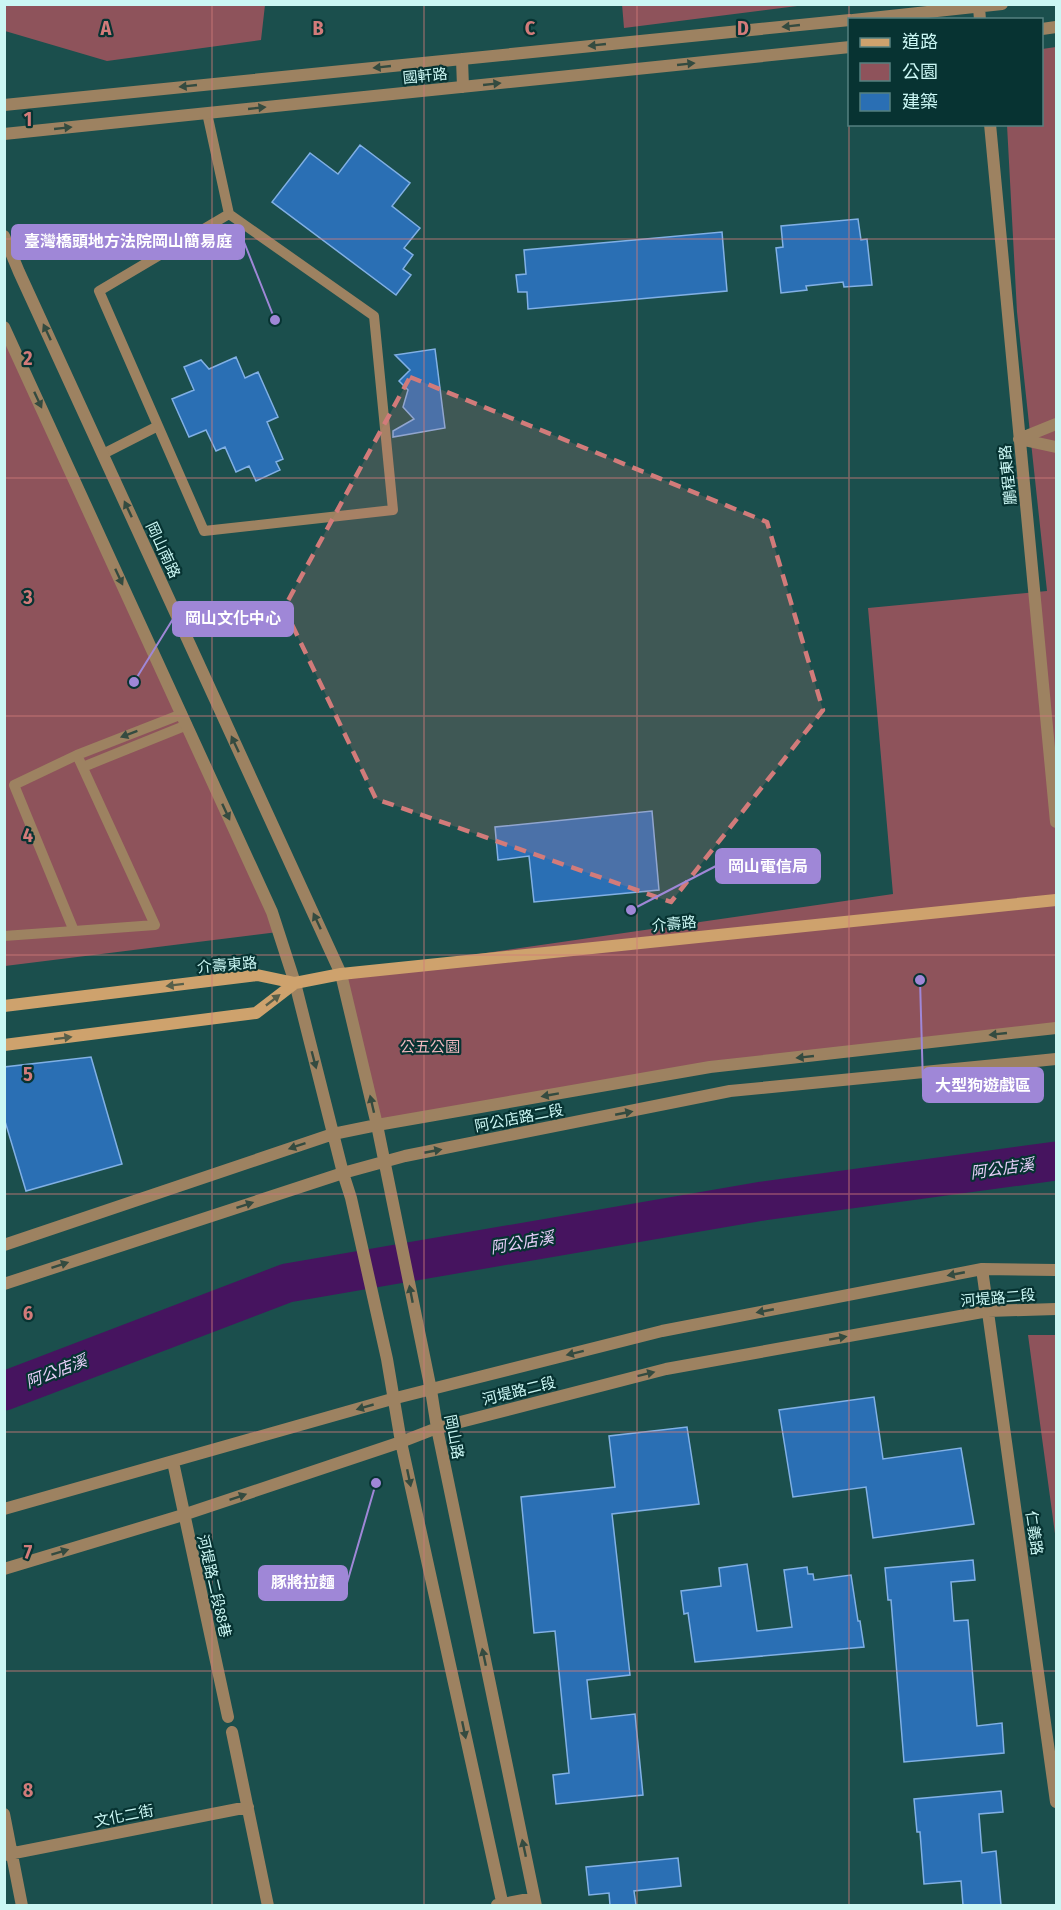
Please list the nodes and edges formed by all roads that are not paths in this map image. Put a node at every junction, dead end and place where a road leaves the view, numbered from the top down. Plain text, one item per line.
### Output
1 (1002, 4) edge
2 (980, 13) edge
3 (888, 18) edge
4 (848, 20) edge
5 (848, 47) edge
6 (462, 59) junction
7 (463, 87) junction
8 (4, 105) edge
9 (207, 114) junction
10 (990, 126) edge
11 (4, 134) edge
12 (229, 214) junction
13 (4, 236) edge
14 (4, 327) edge
15 (1056, 424) edge
16 (158, 426) junction
17 (1019, 439) junction
18 (1056, 447) edge
19 (103, 454) junction
20 (184, 720) junction
21 (77, 755) junction
22 (83, 767) junction
23 (9, 788) edge
24 (1056, 822) edge
25 (1056, 900) edge
26 (74, 931) junction
27 (4, 936) edge
28 (341, 974) junction
29 (295, 983) junction
30 (4, 1006) edge
31 (1056, 1028) edge
32 (4, 1045) edge
33 (1056, 1059) edge
34 (376, 1125) junction
35 (333, 1134) junction
36 (383, 1161) junction
37 (343, 1173) junction
38 (4, 1245) edge
39 (982, 1269) junction
40 (1056, 1270) edge
41 (4, 1284) edge
42 (1056, 1309) edge
43 (988, 1311) junction
44 (431, 1390) junction
45 (392, 1399) junction
46 (436, 1428) junction
47 (401, 1442) junction
48 (172, 1462) junction
49 (4, 1509) edge
50 (183, 1515) junction
51 (4, 1569) edge
52 (228, 1717) dead end
53 (232, 1732) dead end
54 (1056, 1802) edge
55 (248, 1807) junction
56 (4, 1814) edge
57 (8, 1854) edge
58 (535, 1902) edge
59 (22, 1905) edge
60 (268, 1905) edge
61 (501, 1905) edge

1 - 2 street, 國軒路
2 - 3 street, 國軒路
4 -> 6 street, 國軒路
7 -> 5 street, 國軒路
6 - 7 street
6 -> 8 street, 國軒路
9 -> 7 street, 國軒路
11 -> 9 street, 國軒路
9 - 12 lane
10 - 17 street, 鵬程東路
12 - 16 lane
12 - 16 lane
19 -> 13 street, 岡山南路
14 -> 20 street
15 - 17 street
16 - 19 lane
17 - 18 street
17 - 24 street, 鵬程東路
28 -> 19 street, 岡山南路
20 -> 21 lane
20 - 22 lane
20 -> 29 street
21 - 22 lane
21 - 23 lane
22 - 26 lane
23 - 26 lane
25 - 28 main road, 介壽路
26 - 27 lane
28 - 29 main road, 介壽路
34 -> 28 street, 岡山路
29 -> 30 main road, 介壽東路
32 -> 29 main road
29 -> 35 street
31 -> 34 street, 阿公店路二段
36 -> 33 street, 阿公店路二段
34 - 35 street, 阿公店路二段
34 - 36 street, 岡山路
35 - 37 street
35 -> 38 street, 阿公店路二段
36 - 37 street, 阿公店路二段
44 -> 36 street, 岡山路
41 -> 37 street, 阿公店路二段
37 - 45 street
39 - 40 street, 河堤路二段
39 - 43 street, 仁義路
39 -> 44 street, 河堤路二段
42 - 43 street, 河堤路二段
46 -> 43 street, 河堤路二段
43 - 54 street, 仁義路
44 - 45 street, 河堤路二段
44 - 46 street, 岡山路
45 - 47 street
45 -> 48 street, 河堤路二段
46 - 47 street, 河堤路二段
58 -> 46 street, 岡山路
50 -> 47 street, 河堤路二段
47 -> 61 street
48 - 49 street, 河堤路二段
48 - 50 street, 河堤路二段88巷
51 -> 50 street, 河堤路二段
50 - 52 street, 河堤路二段88巷
53 - 55 street
55 - 57 street, 文化二街
55 - 60 street
56 - 57 street
57 - 59 street
58 - 61 street

